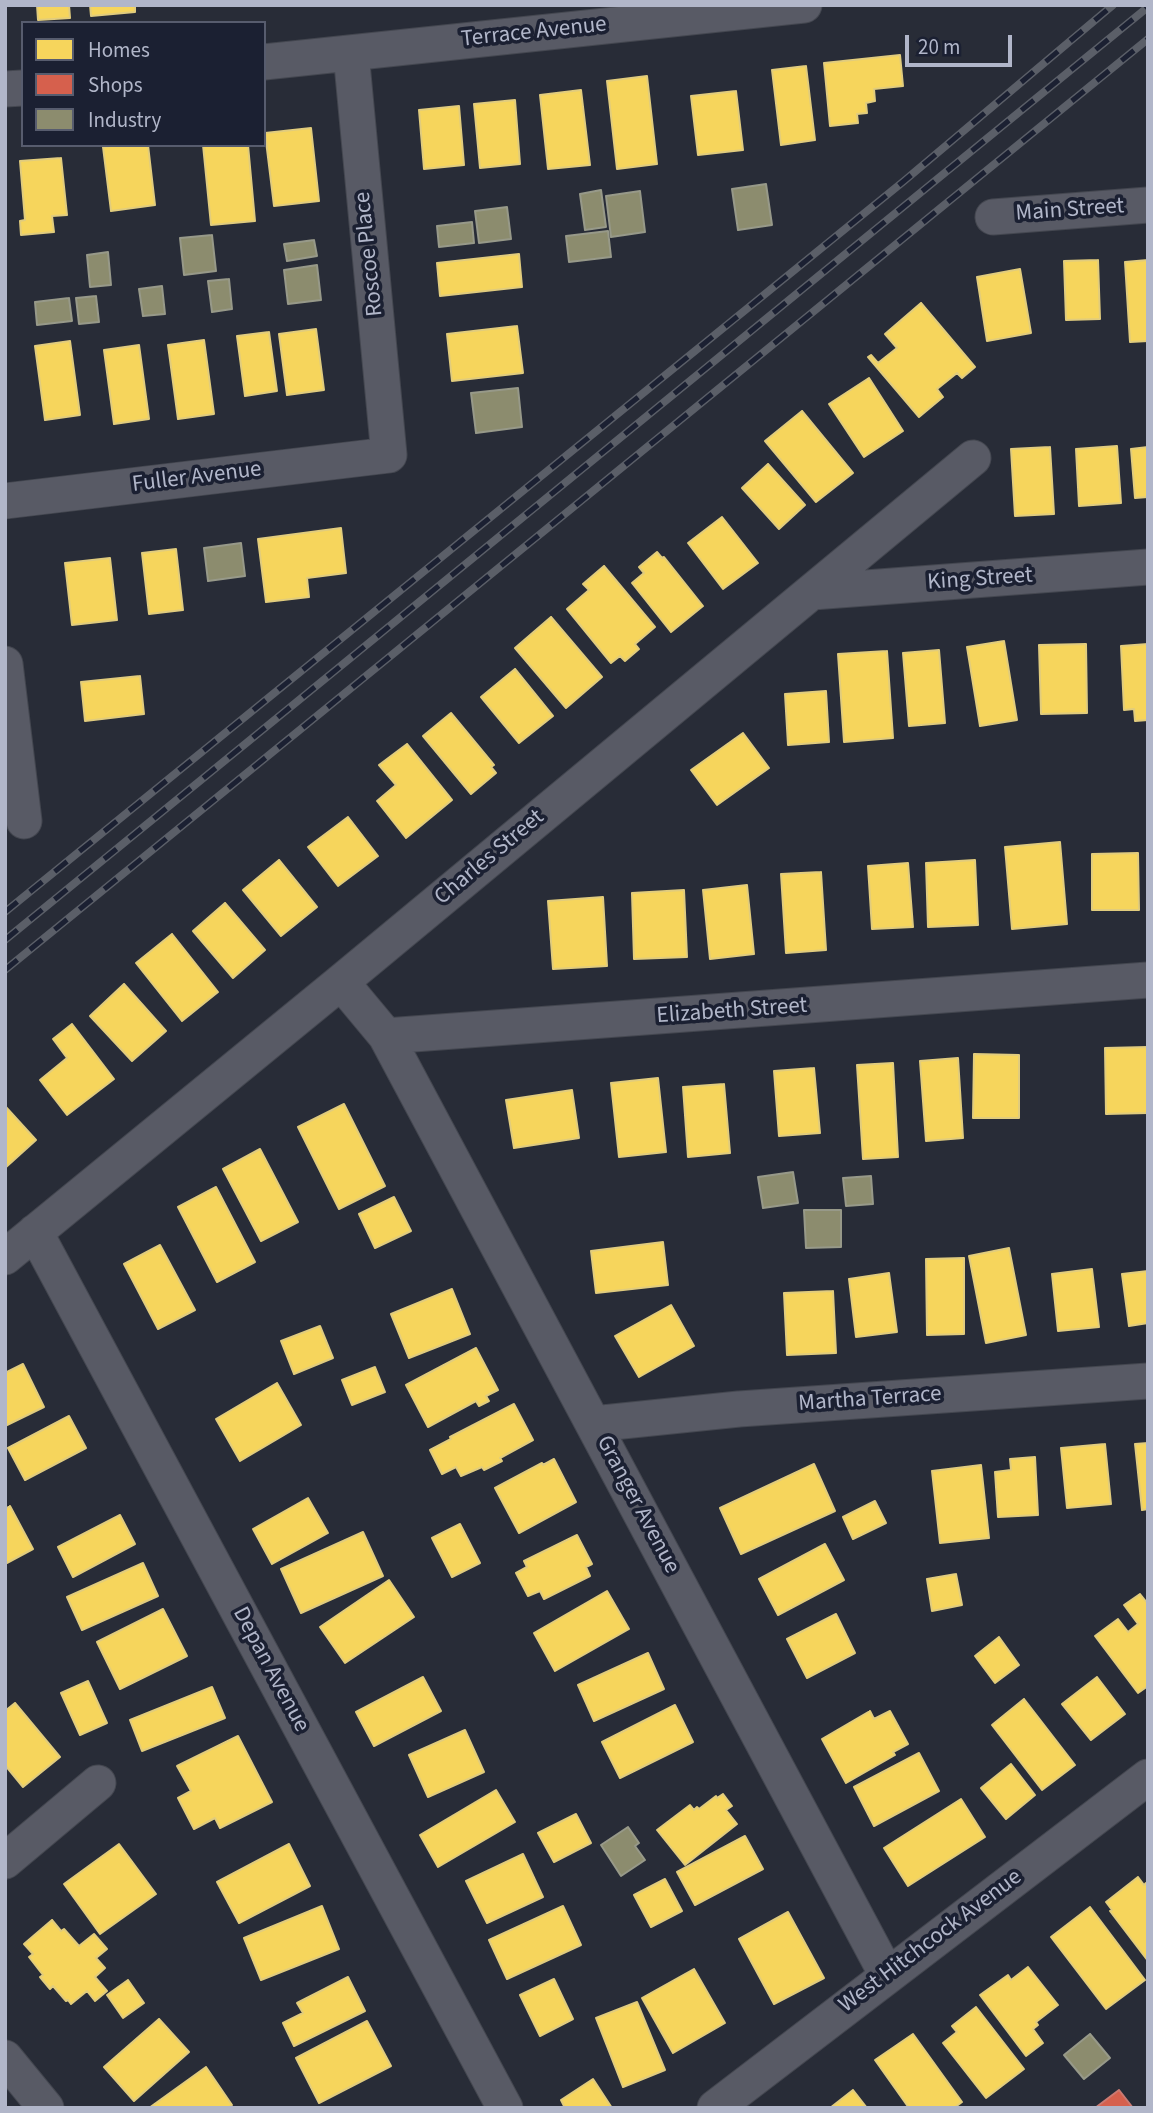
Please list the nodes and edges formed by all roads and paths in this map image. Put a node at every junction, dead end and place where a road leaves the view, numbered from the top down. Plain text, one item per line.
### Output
1 (804, 5) edge
2 (351, 54) junction
3 (266, 62) edge
4 (1148, 205) edge
5 (993, 217) dead end
6 (389, 455) joint
7 (973, 458) dead end
8 (5, 501) edge
9 (1148, 568) edge
10 (812, 592) junction
11 (5, 664) edge
12 (23, 821) dead end
13 (1148, 980) edge
14 (341, 982) junction
15 (386, 1036) junction
16 (35, 1232) junction
17 (5, 1257) edge
18 (1148, 1381) edge
19 (593, 1424) junction
20 (1148, 1777) edge
21 (98, 1783) dead end
22 (5, 1861) edge
23 (887, 1975) junction
24 (5, 2058) edge
25 (46, 2108) edge
26 (505, 2108) edge
27 (715, 2108) edge

1 - 2 street, Terrace Avenue
2 - 3 street, Terrace Avenue
2 - 6 street, Roscoe Place
4 - 5 street, Main Street
6 - 8 street, Fuller Avenue
7 - 10 street, Charles Street
9 - 10 street, King Street
10 - 14 street, Charles Street
11 - 12 street
13 - 15 street, Elizabeth Street
14 - 15 street
14 - 16 street, Charles Street
15 - 19 street, Granger Avenue
16 - 17 street, Charles Street
16 - 26 street, Depan Avenue
18 - 19 street, Martha Terrace
19 - 23 street, Granger Avenue
20 - 23 street, West Hitchcock Avenue
21 - 22 street
23 - 27 street, West Hitchcock Avenue
24 - 25 street

